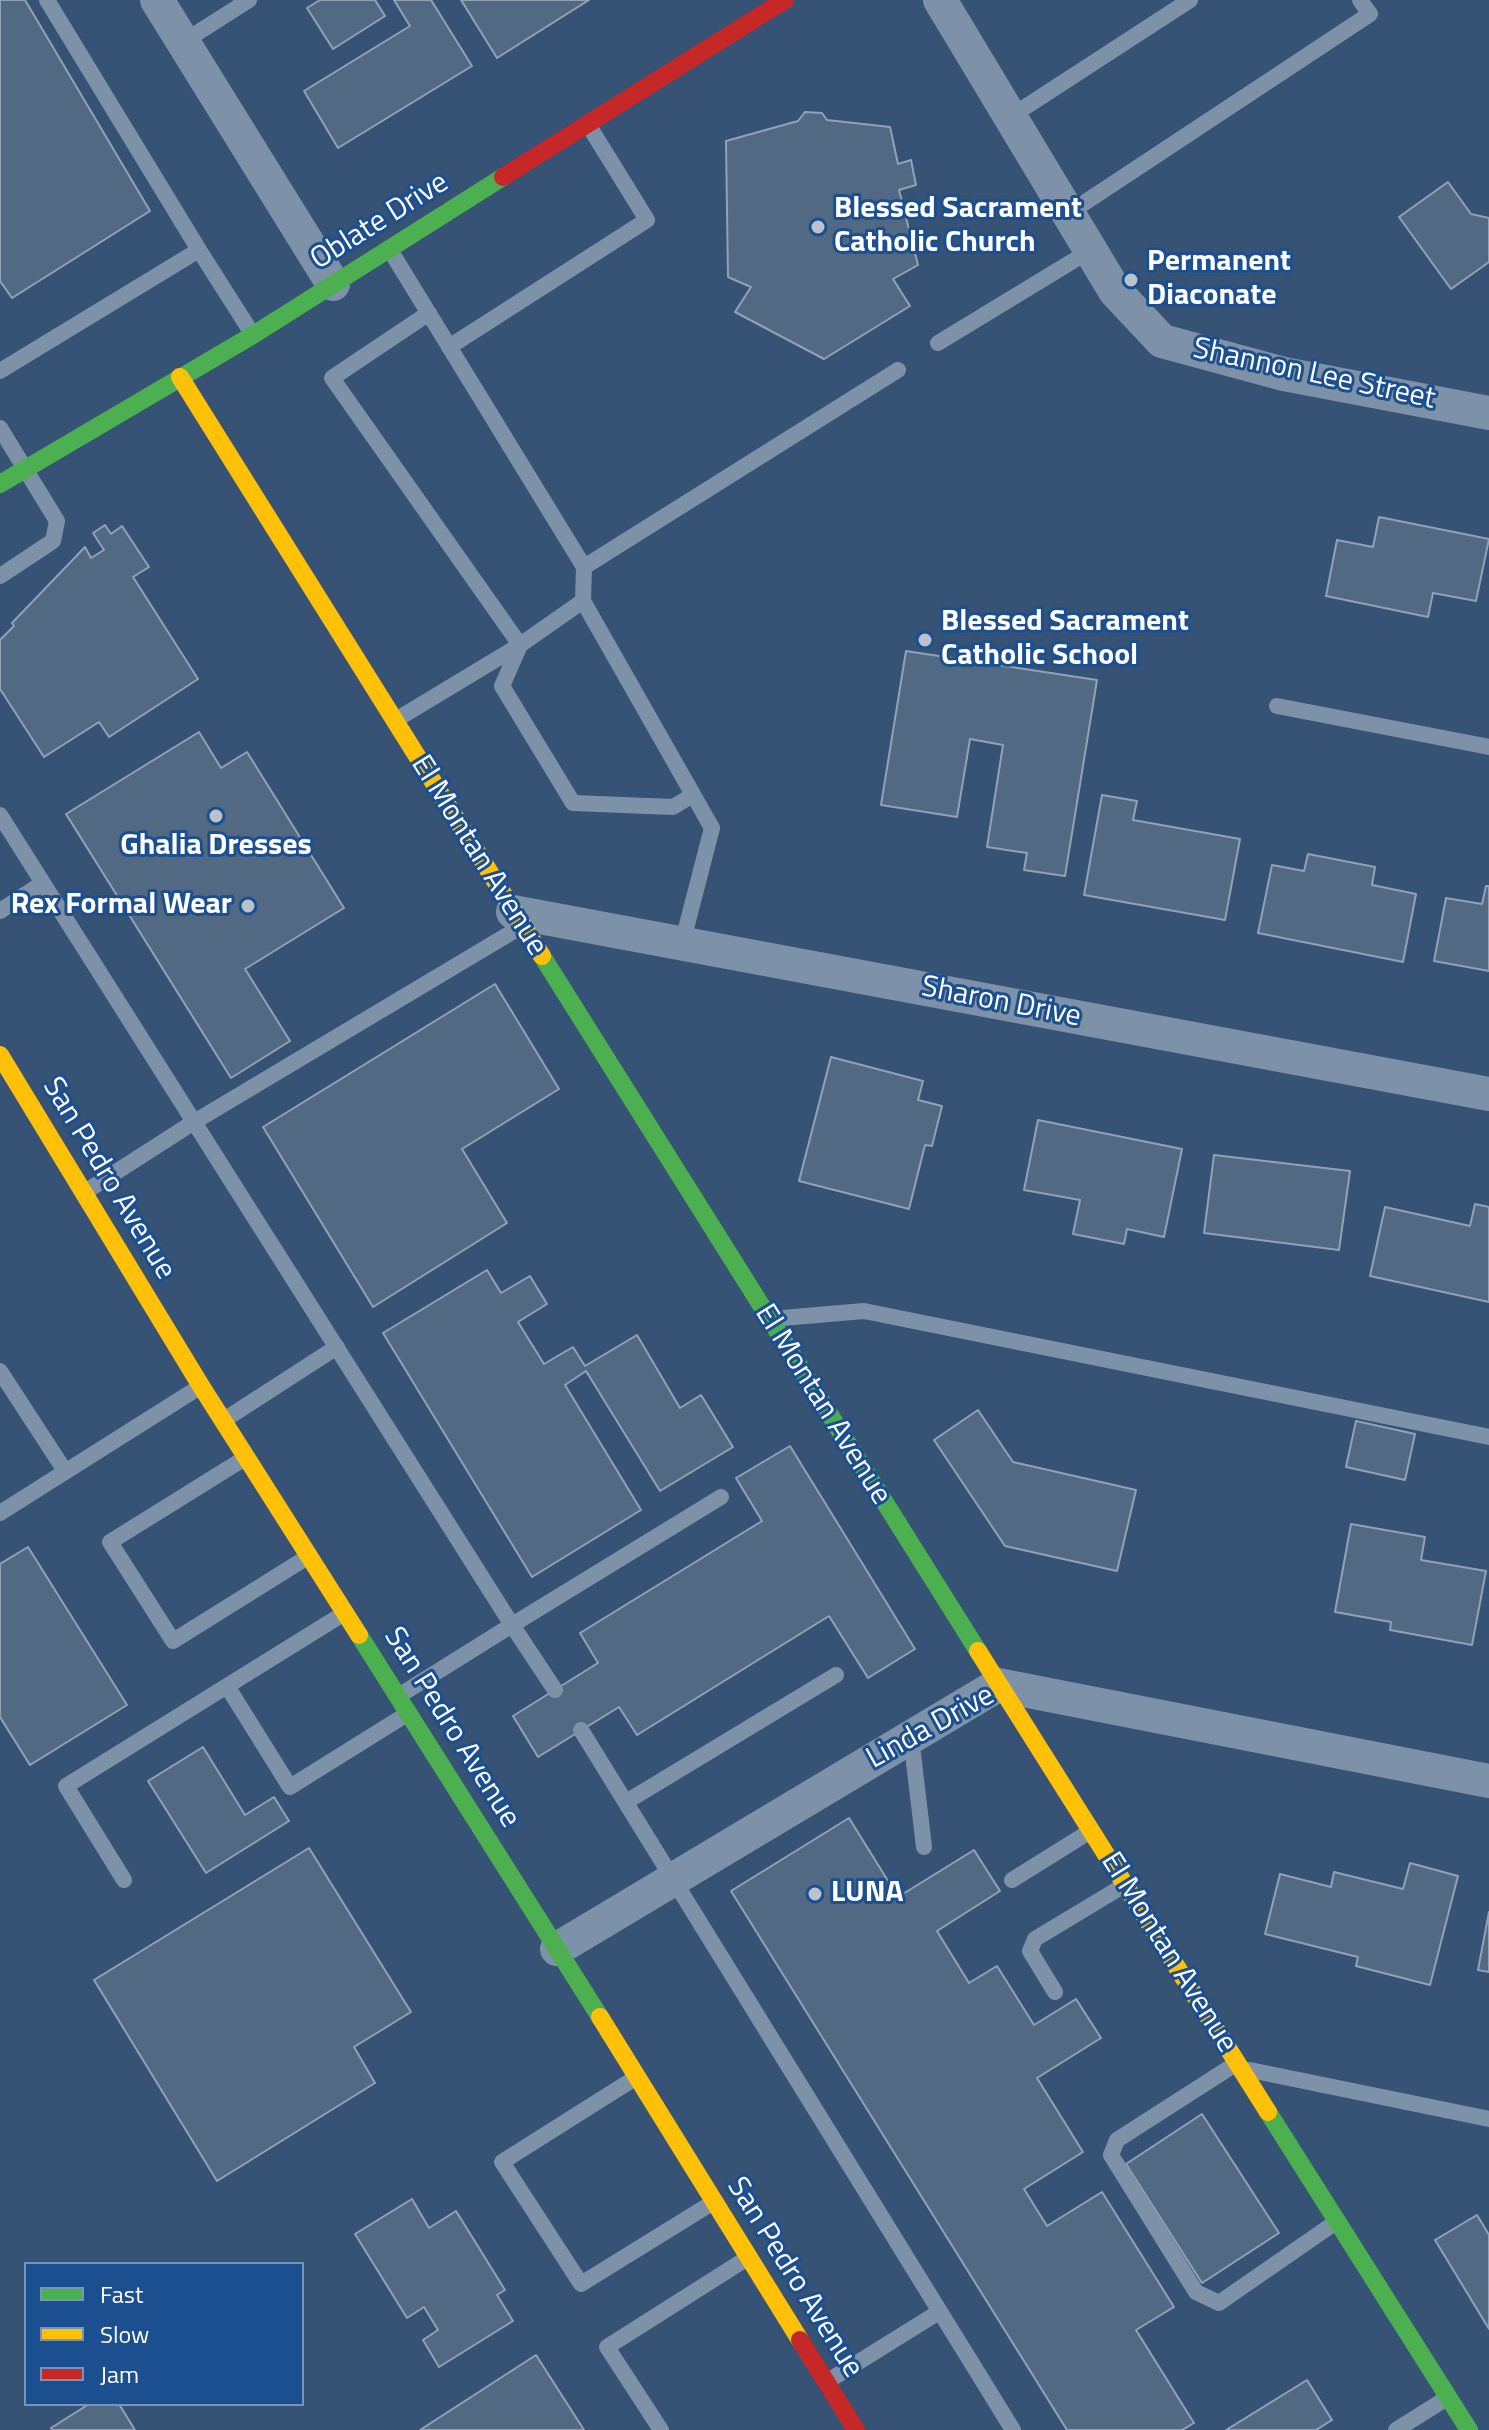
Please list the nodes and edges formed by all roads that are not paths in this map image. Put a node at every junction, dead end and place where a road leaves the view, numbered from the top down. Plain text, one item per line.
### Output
1 (47, 0) edge
2 (157, 0) edge
3 (249, 0) edge
4 (785, 0) edge
5 (1190, 0) edge
6 (1360, 0) edge
7 (948, 6) edge
8 (183, 42) junction
9 (1010, 117) junction
10 (587, 124) junction
11 (1069, 213) junction
12 (389, 249) junction
13 (199, 250) junction
14 (1091, 250) junction
15 (333, 284) junction
16 (429, 313) junction
17 (253, 335) junction
18 (938, 343) dead end
19 (449, 347) junction
20 (898, 370) dead end
21 (0, 371) edge
22 (180, 377) junction
23 (1489, 413) edge
24 (0, 428) edge
25 (25, 469) junction
26 (0, 484) edge
27 (584, 567) junction
28 (0, 576) edge
29 (583, 601) junction
30 (520, 645) junction
31 (1277, 706) dead end
32 (394, 721) junction
33 (1489, 747) edge
34 (693, 795) junction
35 (0, 815) edge
36 (43, 883) junction
37 (0, 911) edge
38 (517, 919) junction
39 (682, 944) junction
40 (0, 1055) edge
41 (1489, 1094) edge
42 (194, 1122) junction
43 (83, 1193) junction
44 (768, 1319) junction
45 (337, 1347) junction
46 (0, 1371) edge
47 (201, 1386) junction
48 (223, 1420) junction
49 (1489, 1437) edge
50 (246, 1457) junction
51 (65, 1471) junction
52 (721, 1497) dead end
53 (0, 1513) edge
54 (309, 1557) junction
55 (344, 1613) junction
56 (512, 1625) junction
57 (836, 1675) dead end
58 (998, 1685) junction
59 (227, 1686) junction
60 (555, 1690) dead end
61 (398, 1697) junction
62 (409, 1713) junction
63 (581, 1730) dead end
64 (911, 1737) junction
65 (1489, 1781) edge
66 (626, 1802) junction
67 (1090, 1831) junction
68 (924, 1847) dead end
69 (674, 1879) junction
70 (124, 1880) dead end
71 (1012, 1880) dead end
72 (1125, 1885) junction
73 (557, 1949) junction
74 (1055, 1992) dead end
75 (1239, 2065) junction
76 (637, 2077) junction
77 (1489, 2119) edge
78 (714, 2201) junction
79 (1337, 2221) junction
80 (749, 2257) junction
81 (939, 2312) junction
82 (826, 2383) junction
83 (1449, 2397) junction
84 (661, 2430) edge
85 (856, 2430) edge
86 (1013, 2430) edge
87 (1396, 2430) edge
88 (1469, 2430) edge

1 - 13 lane
2 - 8 street
3 - 8 lane
4 - 10 street, Oblate Drive
5 - 9 lane
6 - 11 lane
7 - 9 street, Shannon Lee Street
8 - 15 street
9 - 11 street, Shannon Lee Street
10 - 12 street, Oblate Drive
10 - 19 lane
11 - 14 street, Shannon Lee Street
12 - 15 street, Oblate Drive
12 - 16 lane
13 - 17 lane
13 - 21 lane
14 - 18 lane
14 - 23 street, Shannon Lee Street
15 - 17 street, Oblate Drive
16 - 19 lane
16 - 30 lane
17 - 22 street, Oblate Drive
19 - 27 lane
20 - 27 lane
22 - 25 street, Oblate Drive
22 - 32 street, El Montan Avenue
24 - 25 lane
25 - 26 street, Oblate Drive
25 - 28 lane
27 - 29 lane
29 - 30 lane
29 - 34 lane
30 - 32 lane
30 - 34 lane
31 - 33 lane
32 - 38 street, El Montan Avenue
34 - 39 lane
35 - 36 lane
36 - 37 lane
36 - 42 lane
38 - 39 street, Sharon Drive
38 - 42 lane
38 - 44 street, El Montan Avenue
39 - 41 street, Sharon Drive
40 - 43 street, San Pedro Avenue
42 - 43 lane
42 - 45 lane
43 - 47 street, San Pedro Avenue
44 - 49 lane
44 - 58 street, El Montan Avenue
45 - 48 lane
45 - 56 lane
46 - 51 lane
47 - 48 street, San Pedro Avenue
47 - 51 lane
48 - 50 street, San Pedro Avenue
50 - 54 street, San Pedro Avenue
50 - 54 lane
51 - 53 lane
52 - 56 lane
54 - 55 street, San Pedro Avenue
55 - 59 lane
55 - 61 street, San Pedro Avenue
56 - 60 lane
56 - 61 lane
57 - 66 lane
58 - 64 street, Linda Drive
58 - 65 street, Linda Drive
58 - 67 street, El Montan Avenue
59 - 62 lane
59 - 70 lane
61 - 62 street, San Pedro Avenue
62 - 73 street, San Pedro Avenue
63 - 66 lane
64 - 68 lane
64 - 69 street, Linda Drive
66 - 69 lane
67 - 71 lane
67 - 72 street, El Montan Avenue
69 - 73 street, Linda Drive
69 - 81 lane
72 - 74 lane
72 - 75 street, El Montan Avenue
73 - 76 street, San Pedro Avenue
75 - 77 lane
75 - 79 street, El Montan Avenue
75 - 79 lane
76 - 78 street, San Pedro Avenue
76 - 78 lane
78 - 80 street, San Pedro Avenue
79 - 83 street, El Montan Avenue
80 - 82 street, San Pedro Avenue
80 - 84 lane
81 - 82 lane
81 - 86 lane
82 - 85 street, San Pedro Avenue
83 - 87 lane
83 - 88 street, El Montan Avenue

